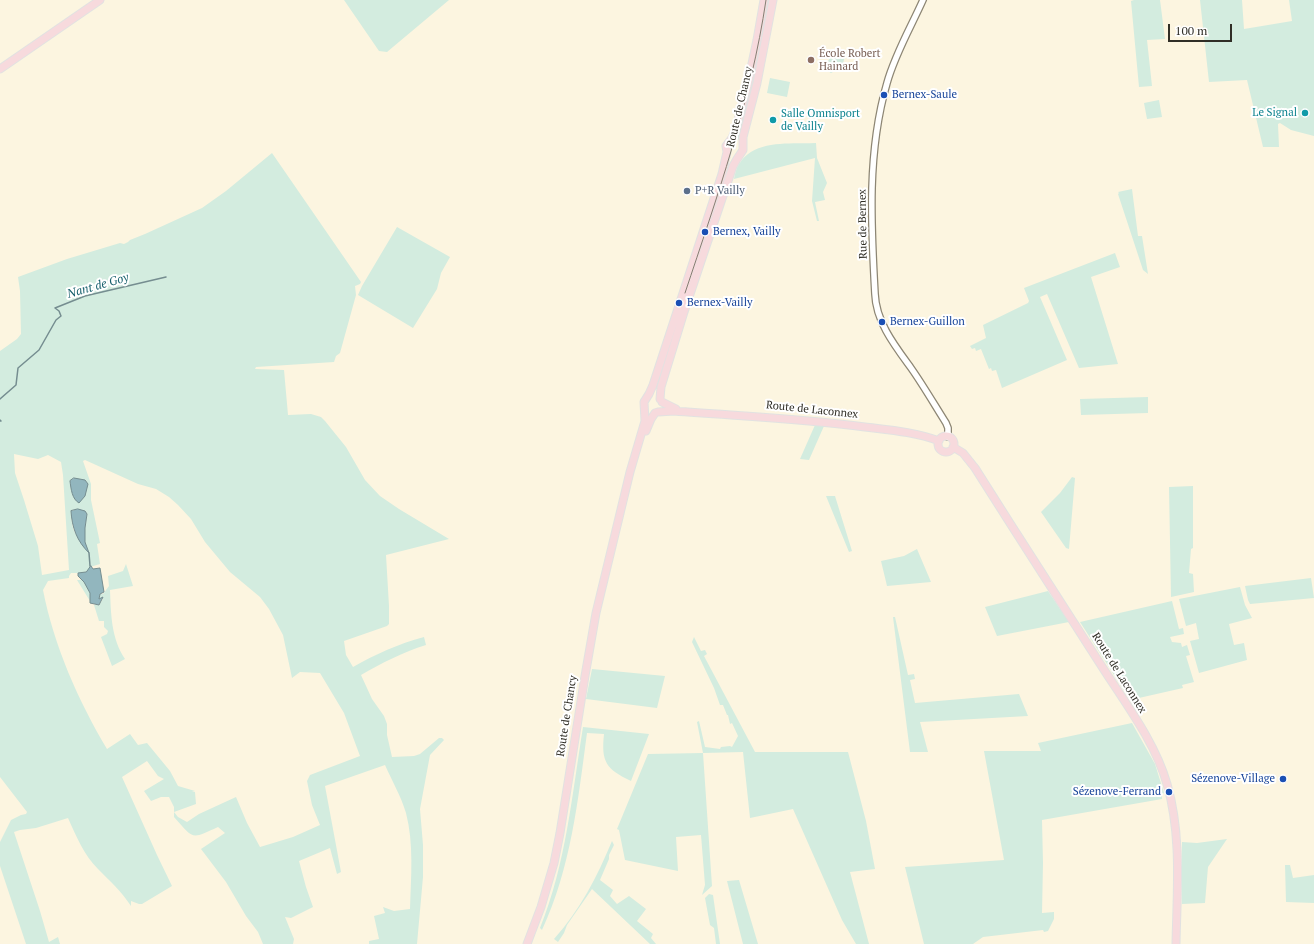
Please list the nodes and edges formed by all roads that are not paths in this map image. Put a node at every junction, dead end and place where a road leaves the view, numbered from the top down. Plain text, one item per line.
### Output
1 (100, 0) edge
2 (764, 0) edge
3 (773, 0) edge
4 (923, 0) edge
5 (0, 69) edge
6 (730, 141) junction
7 (742, 145) junction
8 (727, 152) junction
9 (738, 156) junction
10 (648, 397) junction
11 (661, 401) junction
12 (645, 410) junction
13 (682, 411) junction
14 (657, 412) junction
15 (948, 437) junction
16 (939, 441) junction
17 (953, 447) junction
18 (627, 490) junction
19 (527, 944) edge
20 (1176, 944) edge

1 - 5 main road
2 - 6 main road, Route de Chancy
3 - 7 main road, Route de Chancy
4 - 15 street, Rue de Bernex
6 - 7 main road
6 - 8 main road, Route de Chancy
7 - 9 main road, Route de Chancy
8 - 9 main road
8 - 10 main road, Route de Chancy
9 - 11 main road, Route de Chancy
10 - 11 main road
10 - 12 main road
11 - 13 main road, Route de Laconnex
11 - 14 main road
12 - 14 main road
12 - 18 main road, Route de Chancy
13 - 14 main road, Route de Laconnex
13 - 16 main road, Route de Laconnex
14 - 18 main road, Route de Chancy
15 - 16 main road
15 - 17 main road, Route de Laconnex
16 - 17 main road, Route de Laconnex
17 - 20 main road, Route de Laconnex
18 - 19 main road, Route de Chancy

